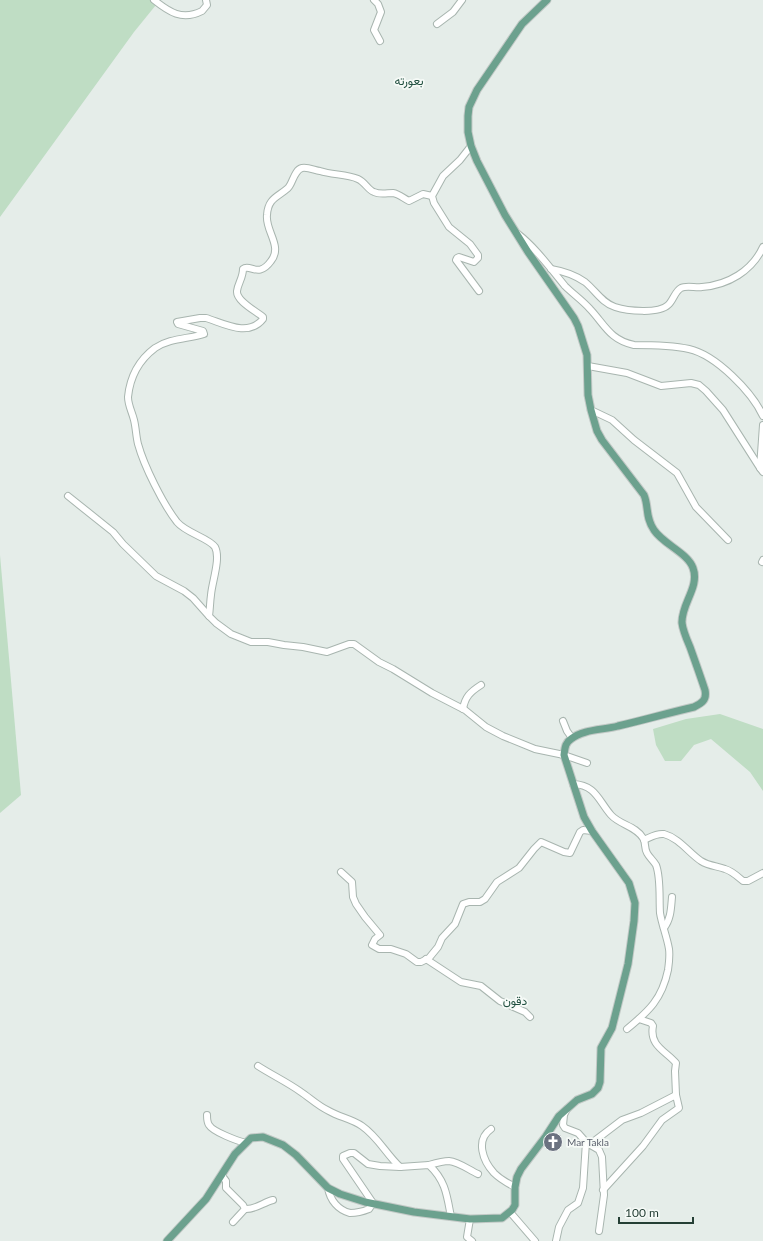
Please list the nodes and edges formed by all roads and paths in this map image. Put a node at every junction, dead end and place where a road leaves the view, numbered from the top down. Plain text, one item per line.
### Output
1 (154, 0) edge
2 (206, 0) edge
3 (374, 0) edge
4 (462, 0) edge
5 (547, 0) edge
6 (437, 24) dead end
7 (380, 41) dead end
8 (471, 146) junction
9 (432, 196) junction
10 (514, 230) junction
11 (763, 247) edge
12 (551, 269) junction
13 (479, 291) dead end
14 (588, 366) junction
15 (590, 410) junction
16 (763, 416) edge
17 (763, 425) edge
18 (761, 470) edge
19 (68, 496) dead end
20 (728, 540) dead end
21 (209, 616) junction
22 (481, 685) dead end
23 (463, 709) junction
24 (563, 721) dead end
25 (572, 738) junction
26 (564, 755) junction
27 (587, 763) dead end
28 (573, 784) junction
29 (592, 831) junction
30 (644, 840) junction
31 (341, 872) dead end
32 (763, 873) edge
33 (672, 897) dead end
34 (664, 928) junction
35 (426, 960) junction
36 (530, 1016) dead end
37 (639, 1019) junction
38 (627, 1028) dead end
39 (258, 1066) dead end
40 (676, 1094) junction
41 (567, 1108) junction
42 (207, 1115) dead end
43 (491, 1129) dead end
44 (246, 1143) junction
45 (588, 1144) junction
46 (430, 1164) junction
47 (400, 1167) junction
48 (223, 1173) junction
49 (478, 1174) dead end
50 (328, 1188) junction
51 (515, 1188) junction
52 (604, 1190) junction
53 (273, 1200) dead end
54 (373, 1203) junction
55 (245, 1209) junction
56 (510, 1212) junction
57 (451, 1217) junction
58 (470, 1219) junction
59 (233, 1222) dead end
60 (599, 1231) dead end
61 (168, 1241) edge
62 (472, 1241) edge
63 (535, 1241) edge
64 (556, 1241) edge

1 - 2 street
3 - 7 street
4 - 6 street
5 - 8 main road
8 - 9 street
8 - 10 main road
9 - 13 street
9 - 21 street
10 - 12 street
10 - 14 main road
11 - 12 street
12 - 16 street
14 - 15 main road
14 - 18 street
15 - 20 street
15 - 25 main road
17 - 18 street
19 - 21 street
21 - 23 street
22 - 23 street
23 - 26 street
24 - 25 street
25 - 26 main road
26 - 27 street
26 - 28 main road
28 - 29 main road
28 - 30 street
29 - 35 street
29 - 41 main road
30 - 32 street
30 - 34 street
31 - 35 street
33 - 34 street
34 - 37 street
35 - 36 street
37 - 38 street
37 - 40 street
39 - 47 street
40 - 45 street
40 - 52 street
41 - 45 street
41 - 51 main road
42 - 44 street
43 - 51 street
44 - 48 main road
44 - 50 main road
45 - 52 street
45 - 64 street
46 - 47 street
46 - 49 street
46 - 57 street
47 - 54 street
48 - 55 street
48 - 61 main road
50 - 54 main road
50 - 54 street
51 - 56 main road
52 - 60 street
53 - 55 street
54 - 57 main road
55 - 59 street
56 - 58 main road
56 - 63 street
57 - 58 main road
58 - 62 street

